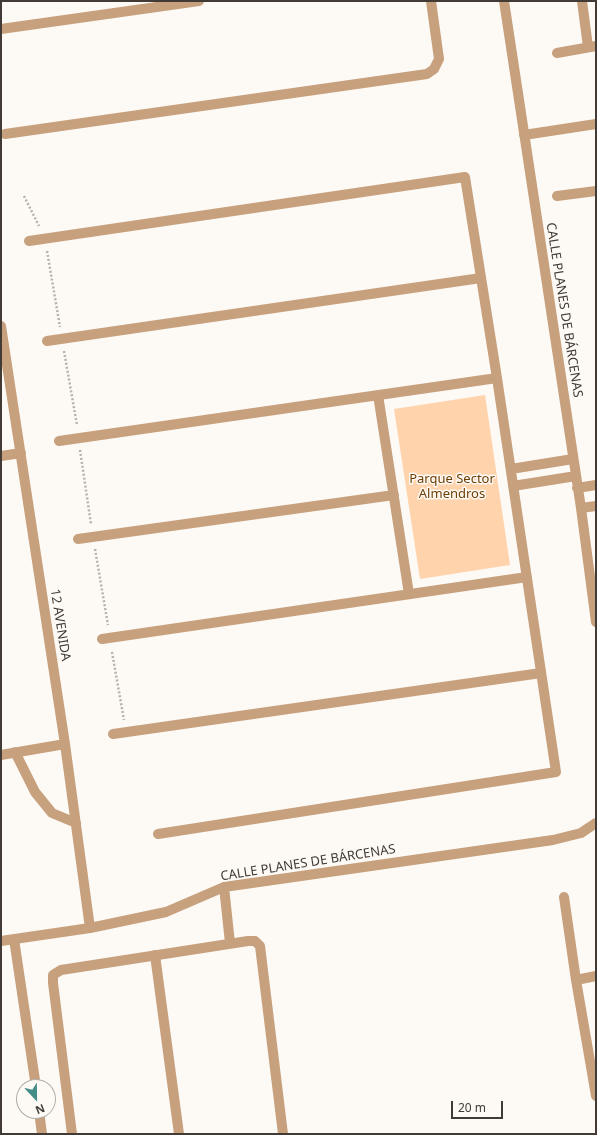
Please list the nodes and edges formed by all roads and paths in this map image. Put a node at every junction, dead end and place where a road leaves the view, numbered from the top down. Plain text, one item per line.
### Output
1 (199, 1) edge
2 (431, 1) edge
3 (504, 1) edge
4 (582, 1) edge
5 (1, 29) edge
6 (592, 47) edge
7 (557, 53) dead end
8 (596, 124) edge
9 (5, 134) dead end
10 (524, 135) junction
11 (596, 191) edge
12 (24, 196) dead end
13 (557, 196) dead end
14 (45, 238) junction
15 (29, 241) dead end
16 (481, 278) junction
17 (1, 326) edge
18 (2, 339) edge
19 (62, 339) junction
20 (47, 341) dead end
21 (497, 378) junction
22 (378, 395) junction
23 (79, 438) junction
24 (59, 441) dead end
25 (21, 452) junction
26 (1, 456) edge
27 (573, 459) junction
28 (511, 469) junction
29 (576, 476) junction
30 (596, 485) edge
31 (513, 486) junction
32 (577, 488) junction
33 (394, 496) junction
34 (596, 506) edge
35 (581, 508) junction
36 (92, 537) junction
37 (78, 539) dead end
38 (527, 577) junction
39 (409, 594) junction
40 (596, 622) edge
41 (106, 638) junction
42 (541, 673) junction
43 (126, 732) junction
44 (113, 734) dead end
45 (65, 744) junction
46 (15, 752) junction
47 (1, 755) edge
48 (76, 822) junction
49 (596, 823) edge
50 (158, 834) dead end
51 (224, 887) junction
52 (564, 897) dead end
53 (90, 928) junction
54 (14, 939) junction
55 (1, 941) edge
56 (230, 943) junction
57 (155, 955) junction
58 (596, 976) edge
59 (576, 980) junction
60 (35, 1079) edge
61 (596, 1096) edge
62 (40, 1119) edge
63 (42, 1134) edge
64 (72, 1134) edge
65 (179, 1134) edge
66 (283, 1134) edge

1 - 5 street
2 - 9 street
3 - 10 street, CALLE PLANES DE BÁRCENAS
4 - 6 street
6 - 7 street
8 - 10 street
10 - 27 street, CALLE PLANES DE BÁRCENAS
11 - 13 street
12 - 14 path
14 - 15 street
14 - 16 street
14 - 19 path
16 - 19 street
16 - 21 street
17 - 18 street, 12 AVENIDA
18 - 25 street, 12 AVENIDA
19 - 20 street
19 - 23 path
21 - 22 street
21 - 28 street
22 - 23 street
22 - 33 street
23 - 24 street
23 - 36 path
25 - 26 street
25 - 45 street, 12 AVENIDA
27 - 28 street
27 - 29 street, CALLE PLANES DE BÁRCENAS
28 - 31 street
29 - 31 street
29 - 32 street, CALLE PLANES DE BÁRCENAS
30 - 32 street
31 - 38 street
32 - 35 street, CALLE PLANES DE BÁRCENAS
33 - 36 street
33 - 39 street
34 - 35 street
35 - 40 street, CALLE PLANES DE BÁRCENAS
36 - 37 street
36 - 41 path
38 - 39 street
38 - 42 street
39 - 41 street
41 - 43 path
42 - 43 street
42 - 50 street
43 - 44 street
45 - 46 street
45 - 48 street, 12 AVENIDA
46 - 47 street
46 - 48 street
48 - 53 street, 12 AVENIDA
49 - 51 street, CALLE PLANES DE BÁRCENAS
51 - 53 street, CALLE PLANES DE BÁRCENAS
51 - 56 street
52 - 59 street
53 - 54 street, CALLE PLANES DE BÁRCENAS
54 - 55 street, CALLE PLANES DE BÁRCENAS
54 - 60 street
56 - 57 street
56 - 66 street
57 - 64 street
57 - 65 street
58 - 59 street
59 - 61 street
62 - 63 street

